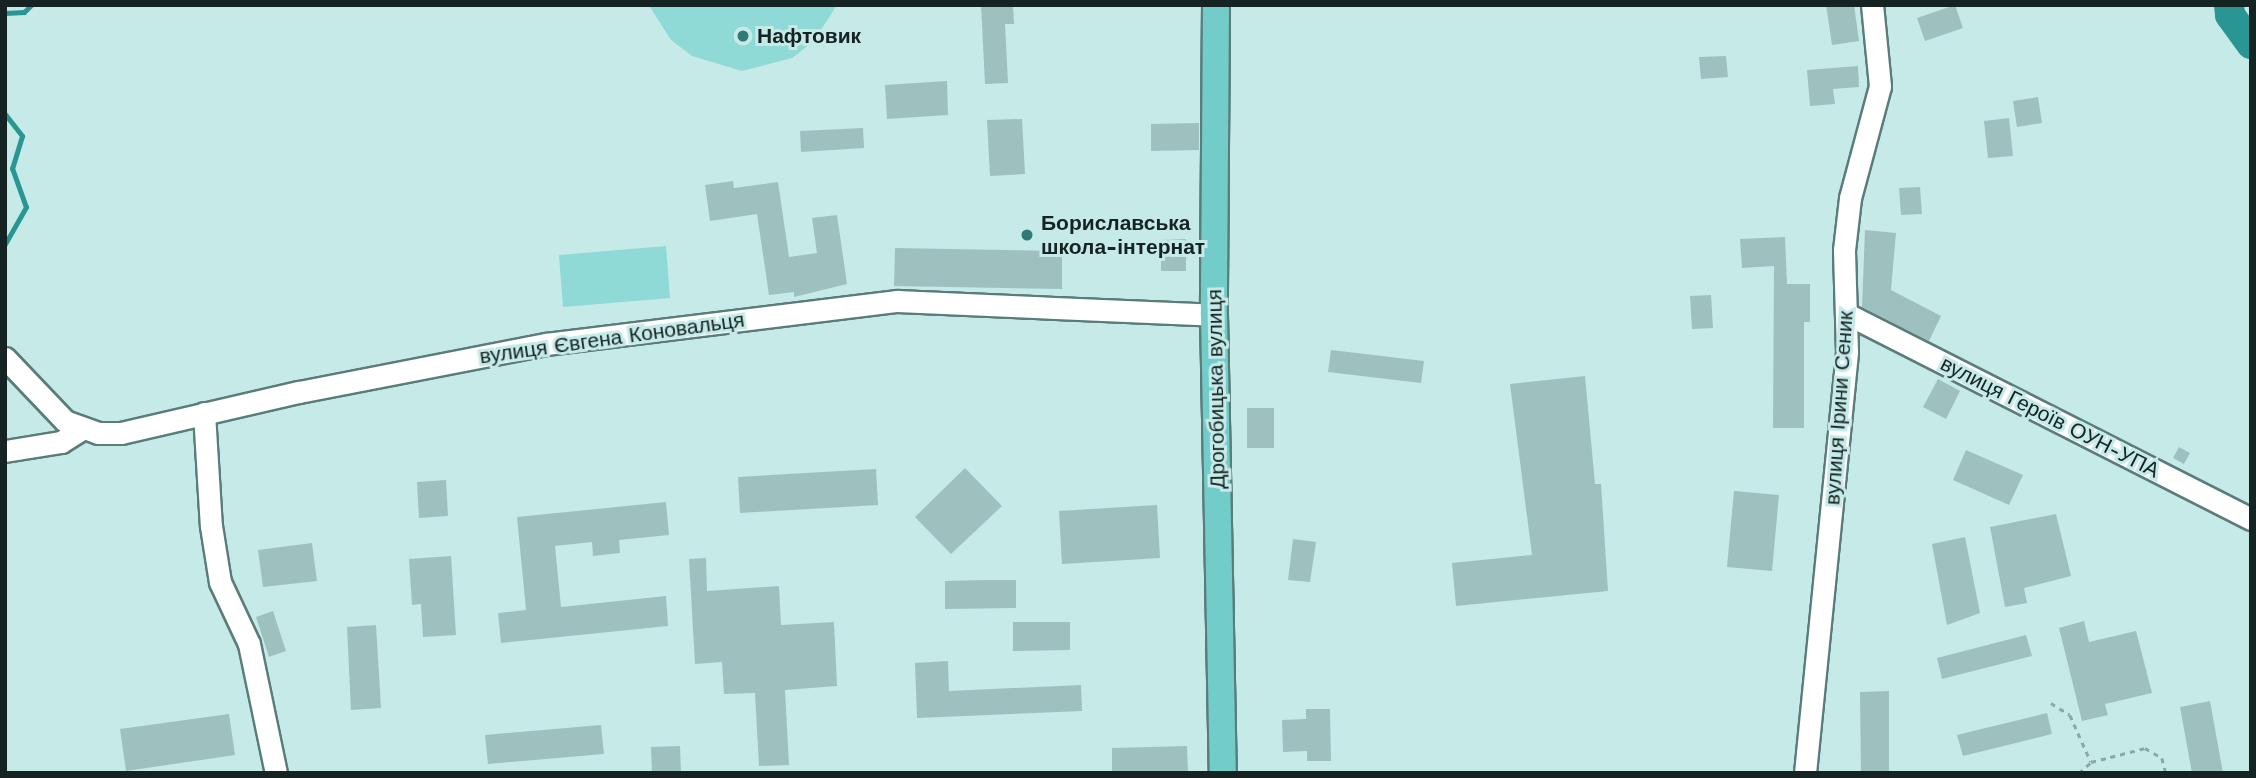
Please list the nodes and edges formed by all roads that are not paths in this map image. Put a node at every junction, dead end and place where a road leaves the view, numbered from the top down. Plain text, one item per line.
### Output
1 (1216, 5) edge
2 (1872, 5) edge
3 (1214, 315) junction
4 (1849, 315) junction
5 (5, 358) edge
6 (204, 413) junction
7 (82, 429) junction
8 (5, 451) edge
9 (2251, 519) edge
10 (276, 773) edge
11 (1223, 773) edge
12 (1805, 773) edge

1 - 3 main road, Дрогобицька вулиця
2 - 4 street, вулиця Ірини Сеник
3 - 6 street, вулиця Євгена Коновальця
3 - 11 main road, Дрогобицька вулиця
4 - 9 street, вулиця Героїв ОУН-УПА
4 - 12 street, вулиця Ірини Сеник
5 - 7 street, вулиця Євгена Коновальця
6 - 7 street, вулиця Євгена Коновальця
6 - 10 street
7 - 8 street

